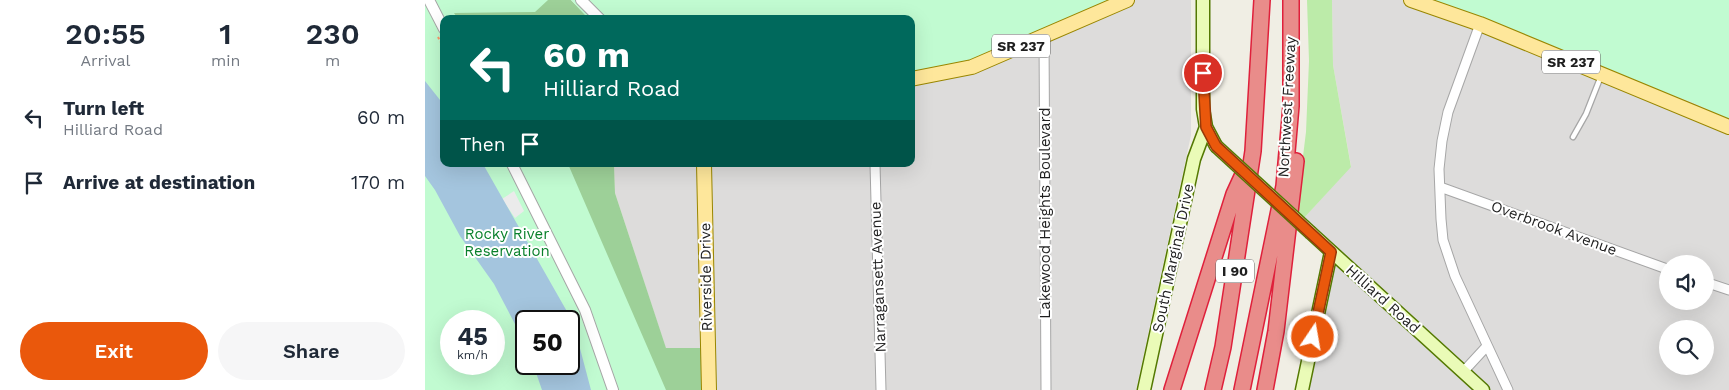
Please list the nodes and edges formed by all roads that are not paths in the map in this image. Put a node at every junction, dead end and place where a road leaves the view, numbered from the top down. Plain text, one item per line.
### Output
1 (429, 0) edge
2 (581, 0) edge
3 (1127, 0) edge
4 (1203, 0) edge
5 (1261, 0) edge
6 (1291, 0) edge
7 (1295, 0) edge
8 (1411, 0) edge
9 (595, 15) edge
10 (440, 21) edge
11 (1480, 24) junction
12 (1044, 36) junction
13 (1601, 74) junction
14 (915, 78) edge
15 (1206, 127) junction
16 (1729, 127) edge
17 (1573, 137) dead end
18 (1253, 151) junction
19 (514, 167) edge
20 (704, 167) edge
21 (875, 167) edge
22 (1440, 188) junction
23 (1331, 252) junction
24 (1659, 266) edge
25 (1714, 285) edge
26 (1729, 290) edge
27 (1487, 346) junction
28 (1463, 372) junction
29 (613, 390) edge
30 (709, 390) edge
31 (881, 390) edge
32 (1046, 390) edge
33 (1144, 390) edge
34 (1172, 390) edge
35 (1213, 390) edge
36 (1242, 390) edge
37 (1265, 390) edge
38 (1302, 390) edge
39 (1483, 390) edge
40 (1508, 390) edge

1 - 10 street
2 - 9 street
3 - 12 main road, SR 237
4 - 15 main road, Hilliard Road
5 - 18 highway, Northwest Freeway / I 90
6 - 36 highway, Northwest Freeway / I 90
7 - 37 highway
8 - 11 main road, SR 237
11 - 13 main road, SR 237
11 - 22 street
12 - 14 main road, SR 237
12 - 32 street, Lakewood Heights Boulevard
13 - 16 main road, SR 237
13 - 17 lane
15 - 23 main road, Hilliard Road, bridge
15 - 33 main road, South Marginal Drive
18 - 34 highway
18 - 35 highway, Northwest Freeway / I 90
19 - 29 street
20 - 30 main road, Riverside Drive
21 - 31 street, Narragansett Avenue
22 - 24 street, Overbrook Avenue
22 - 27 street
23 - 28 main road, Hilliard Road
23 - 38 main road
25 - 26 street
27 - 28 street
27 - 40 street
28 - 39 main road, Hilliard Road

